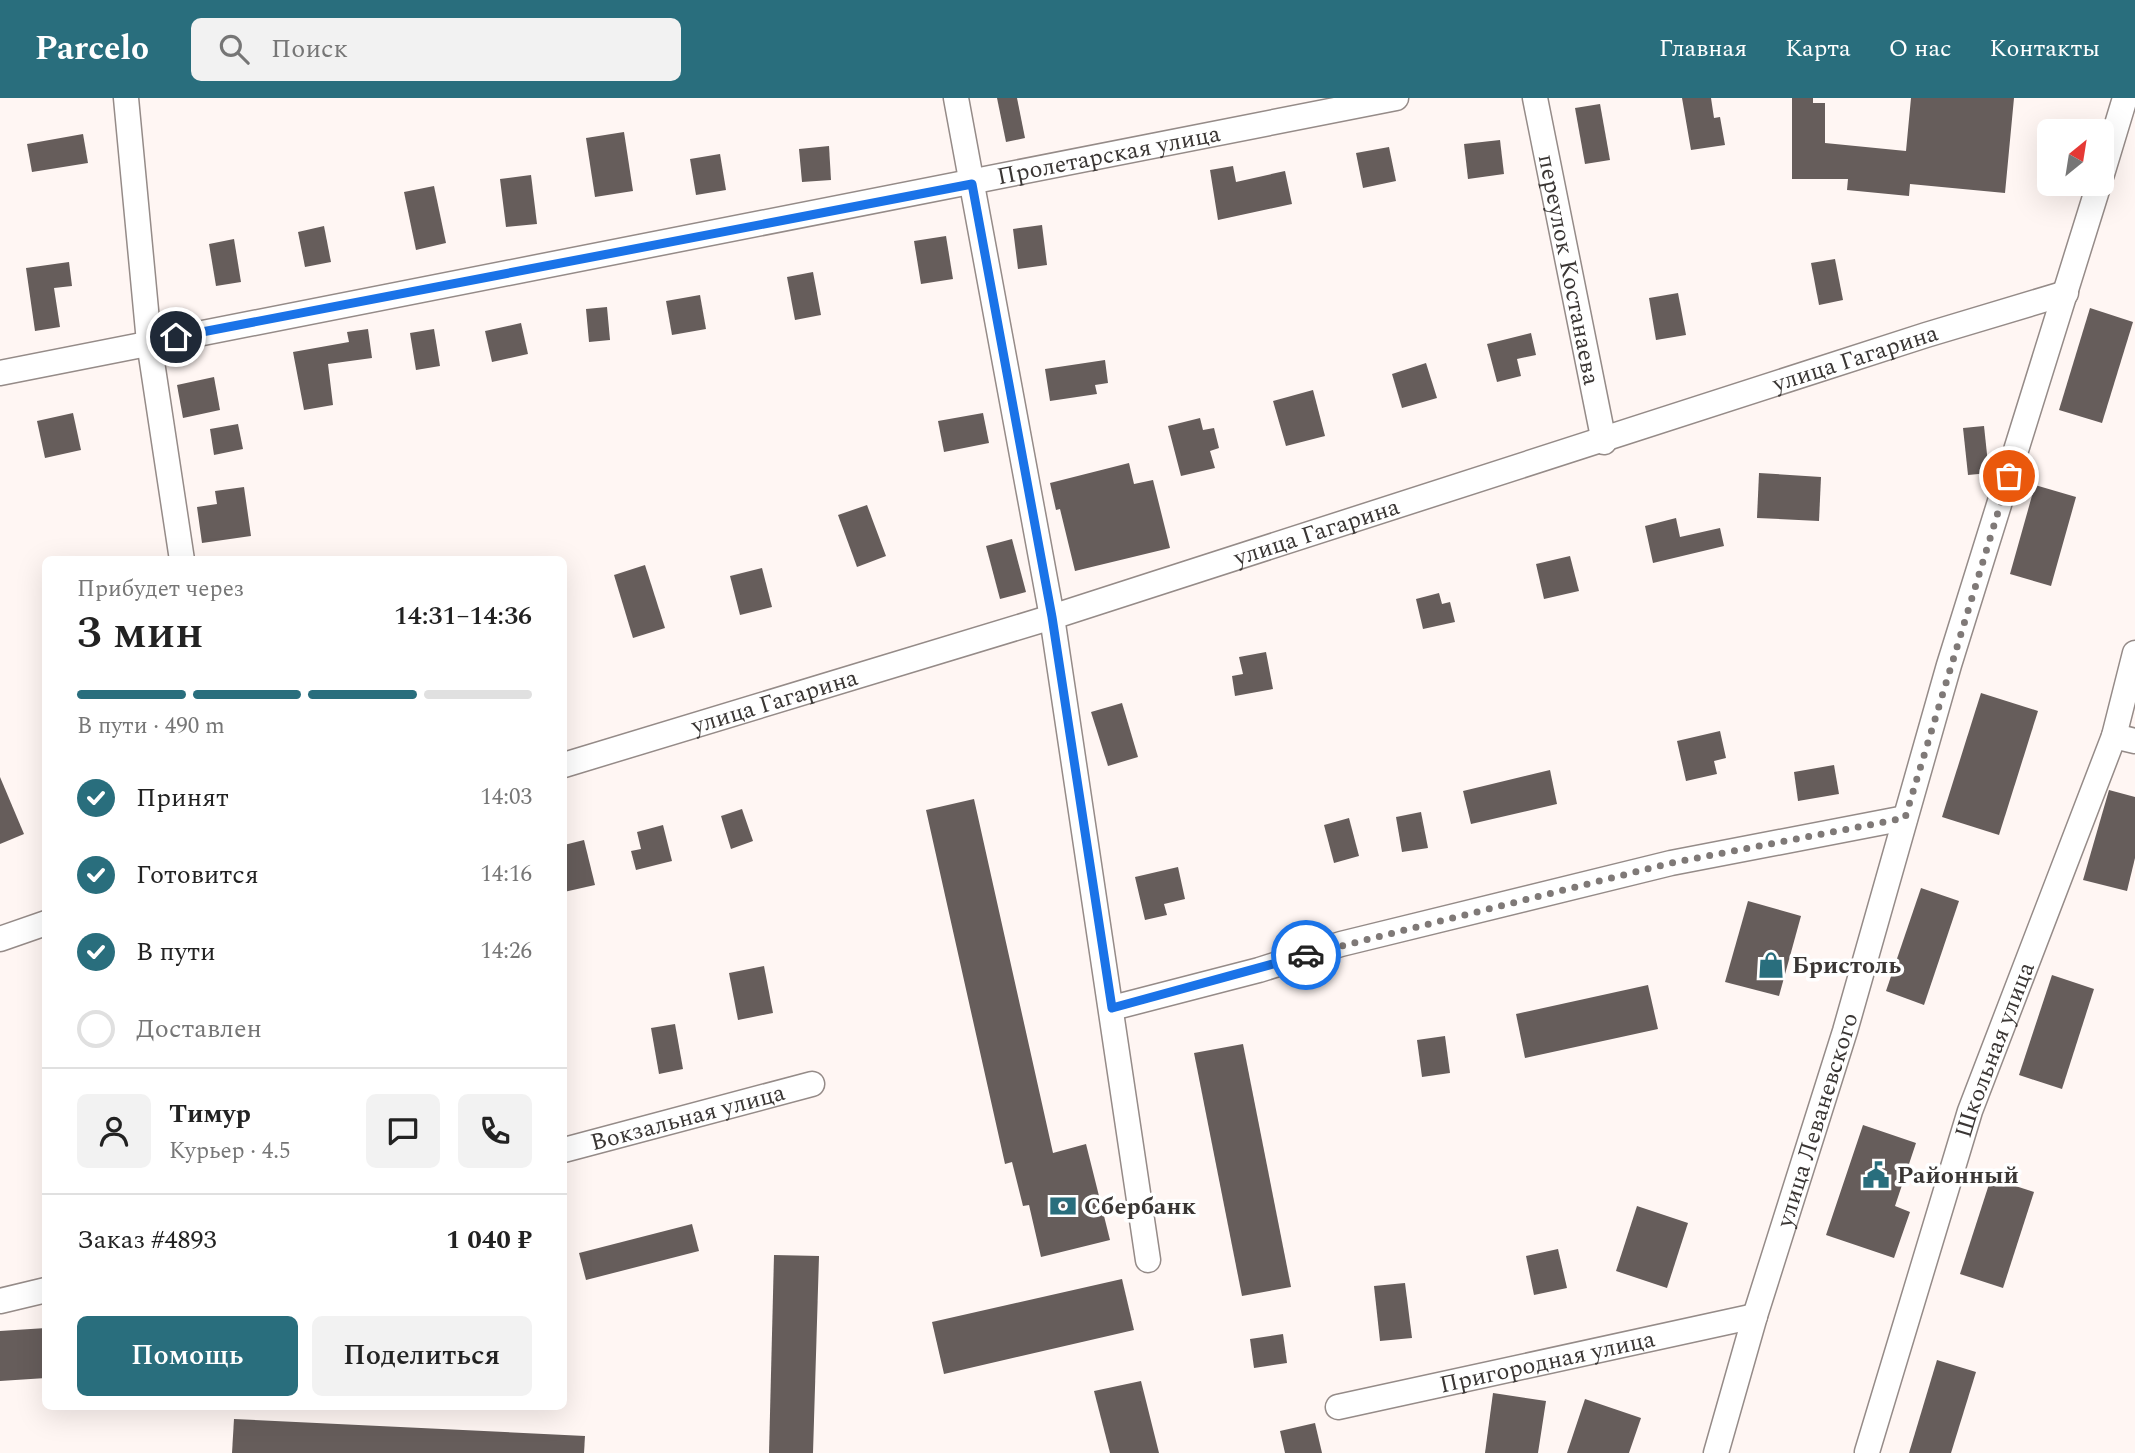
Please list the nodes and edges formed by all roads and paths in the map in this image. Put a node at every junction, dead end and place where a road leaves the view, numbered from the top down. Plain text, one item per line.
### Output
1 (126, 98) edge
2 (956, 98) edge
3 (1396, 98) edge
4 (1535, 98) edge
5 (2124, 98) edge
6 (2114, 133) edge
7 (972, 184) junction
8 (2095, 196) edge
9 (2066, 293) junction
10 (149, 342) junction
11 (0, 373) edge
12 (1604, 442) junction
13 (181, 556) edge
14 (1052, 617) junction
15 (2135, 653) edge
16 (2124, 738) edge
17 (567, 764) edge
18 (1905, 818) junction
19 (42, 924) edge
20 (0, 939) edge
21 (1112, 1008) junction
22 (812, 1084) dead end
23 (567, 1149) edge
24 (1148, 1260) dead end
25 (42, 1291) edge
26 (0, 1301) edge
27 (1755, 1316) junction
28 (1338, 1407) dead end
29 (1867, 1452) edge
30 (1716, 1453) edge

1 - 10 street
2 - 7 street
3 - 7 street, Пролетарская улица
4 - 12 street, переулок Костанаева
5 - 6 street
7 - 10 street, Пролетарская улица
7 - 14 street
8 - 9 street, улица Леваневского
9 - 12 street, улица Гагарина
9 - 18 street, улица Леваневского
10 - 11 street, Пролетарская улица
10 - 13 street
12 - 14 street, улица Гагарина
14 - 17 street, улица Гагарина
14 - 21 street
15 - 16 street, Школьная улица
16 - 29 street, Школьная улица
18 - 21 street
18 - 27 street, улица Леваневского
19 - 20 street
21 - 24 street
22 - 23 street, Вокзальная улица
25 - 26 street
27 - 28 street, Пригородная улица
27 - 30 street, улица Леваневского

